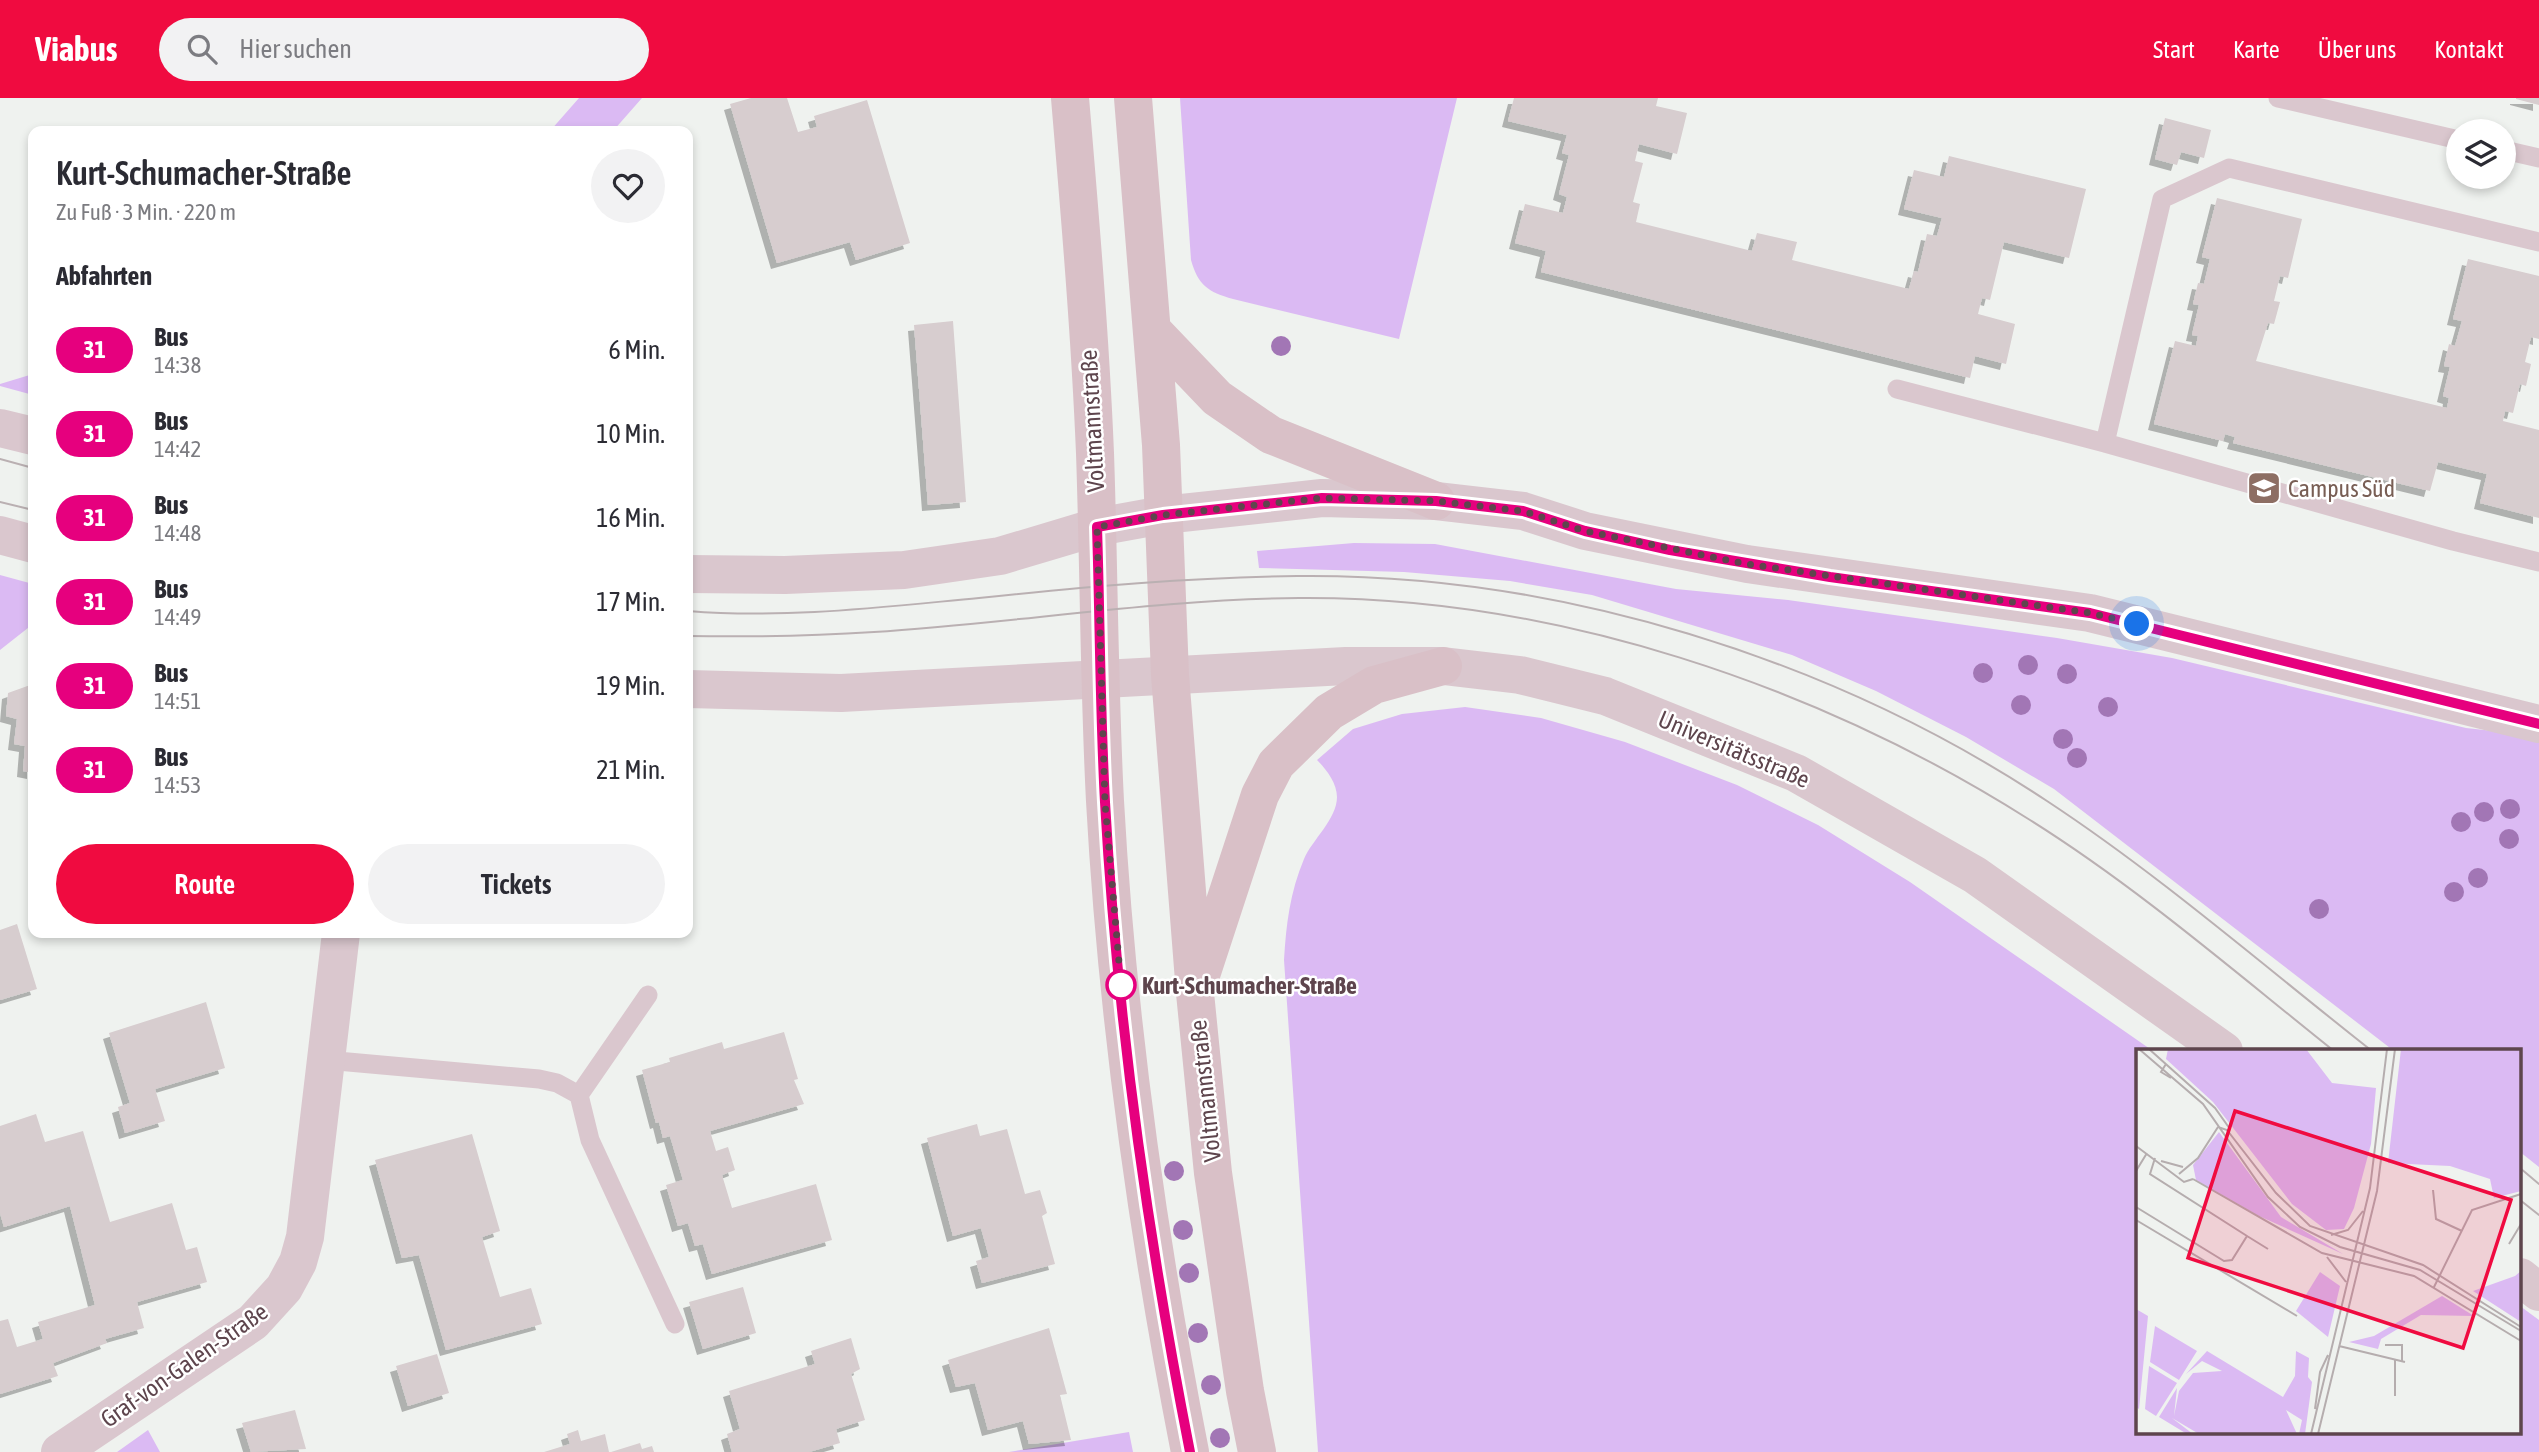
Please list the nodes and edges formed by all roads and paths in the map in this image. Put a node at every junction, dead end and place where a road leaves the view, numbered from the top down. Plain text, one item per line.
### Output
1 (1070, 98) edge
2 (1133, 98) edge
3 (2277, 98) edge
4 (2446, 137) edge
5 (2516, 153) edge
6 (2539, 158) edge
7 (2539, 242) edge
8 (1152, 330) junction
9 (1897, 389) dead end
10 (0, 428) edge
11 (28, 435) edge
12 (2105, 443) junction
13 (1436, 501) junction
14 (1163, 515) junction
15 (1097, 527) junction
16 (0, 535) edge
17 (28, 543) edge
18 (2539, 562) edge
19 (693, 573) edge
20 (1443, 666) junction
21 (1170, 675) junction
22 (1101, 679) junction
23 (693, 689) edge
24 (2539, 724) edge
25 (340, 938) edge
26 (1195, 993) junction
27 (648, 995) dead end
28 (2221, 1049) edge
29 (326, 1060) junction
30 (579, 1095) junction
31 (2522, 1248) edge
32 (2539, 1260) edge
33 (2522, 1279) edge
34 (2539, 1292) edge
35 (675, 1324) dead end
36 (60, 1452) edge
37 (1190, 1452) edge
38 (1257, 1452) edge

1 - 15 street, Voltmannstraße
2 - 8 street, Voltmannstraße
3 - 4 lane
5 - 6 lane
7 - 12 lane
8 - 13 street
8 - 14 street, Voltmannstraße
9 - 12 lane
10 - 11 street
12 - 18 lane
13 - 14 street
13 - 24 street
14 - 15 street
14 - 21 street, Voltmannstraße
15 - 19 street
15 - 22 street, Voltmannstraße
16 - 17 street
20 - 21 street, Universitätsstraße
20 - 26 street
20 - 28 street, Universitätsstraße
21 - 22 street
21 - 26 street, Voltmannstraße
22 - 23 street
22 - 37 street, Voltmannstraße
25 - 29 street, Graf-von-Galen-Straße
26 - 38 street, Voltmannstraße
27 - 30 lane
29 - 30 lane
29 - 36 street, Graf-von-Galen-Straße
30 - 35 lane
31 - 32 street
33 - 34 street

